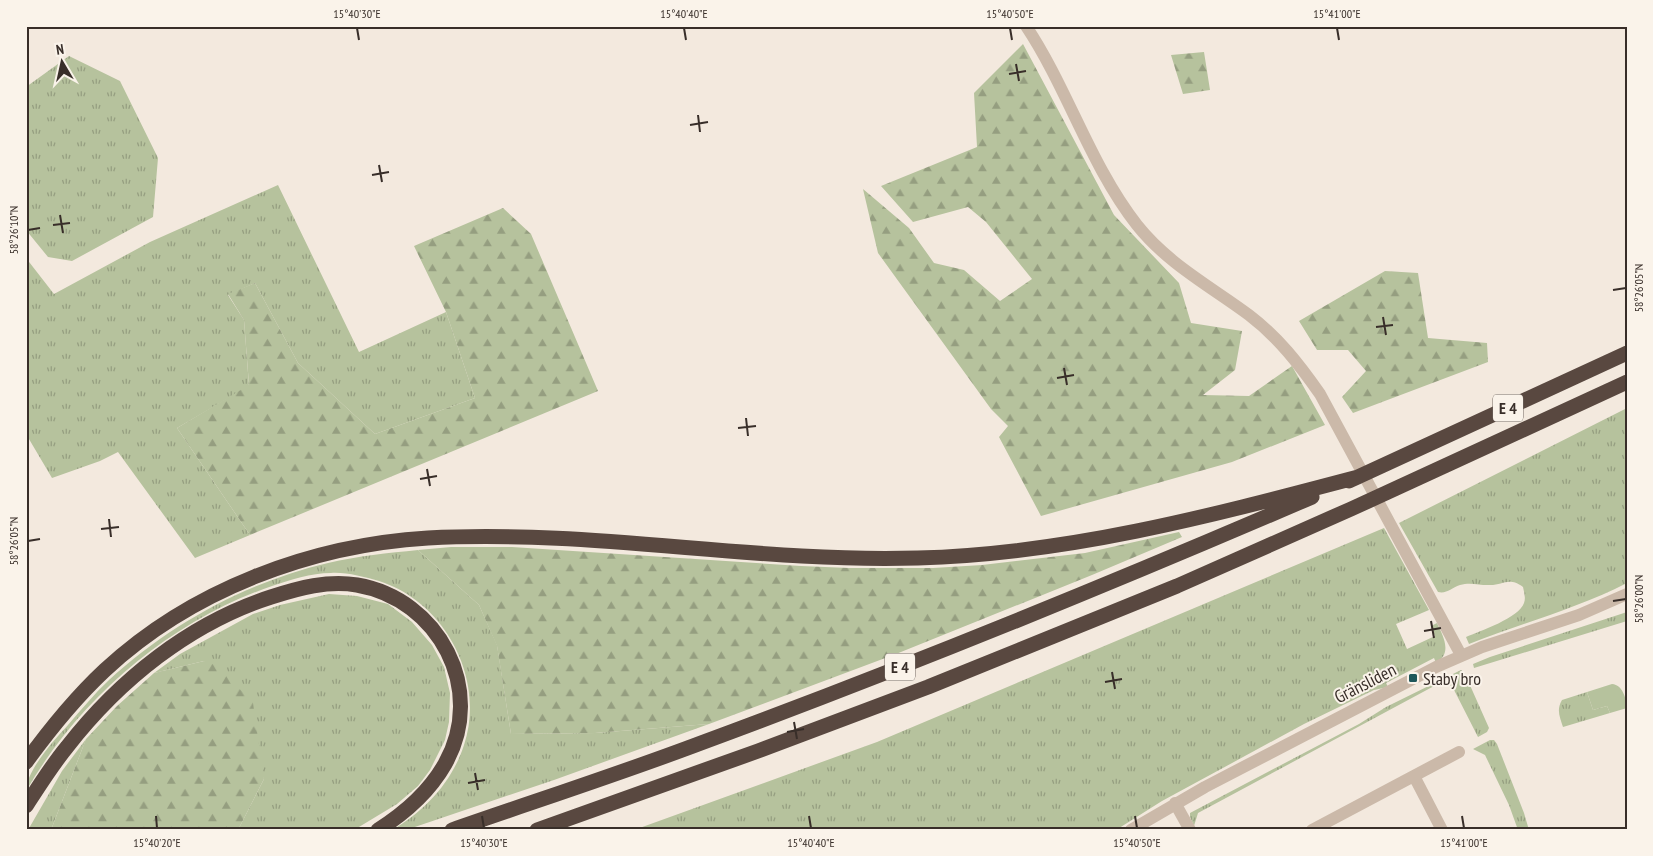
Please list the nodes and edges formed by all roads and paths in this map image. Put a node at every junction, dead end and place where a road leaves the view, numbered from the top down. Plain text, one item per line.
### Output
1 (1026, 26) edge
2 (1627, 353) edge
3 (1627, 382) edge
4 (1358, 477) junction
5 (1627, 594) edge
6 (1462, 655) junction
7 (1459, 752) dead end
8 (26, 762) edge
9 (1414, 776) junction
10 (1174, 804) junction
11 (26, 806) edge
12 (588, 812) junction
13 (378, 830) edge
14 (452, 830) edge
15 (537, 830) edge
16 (550, 830) edge
17 (1131, 830) edge
18 (1190, 830) edge
19 (1312, 830) edge
20 (1442, 830) edge

1 - 6 street
2 - 4 highway, E 4
3 - 12 highway, E 4
4 - 8 highway
4 - 14 highway, E 4
5 - 6 street, Gränsliden
6 - 10 street, Gränsliden
7 - 9 street
9 - 19 street
9 - 20 street
10 - 17 street, Gränsliden
10 - 18 street
11 - 13 highway
12 - 15 highway, E 4
12 - 16 highway

